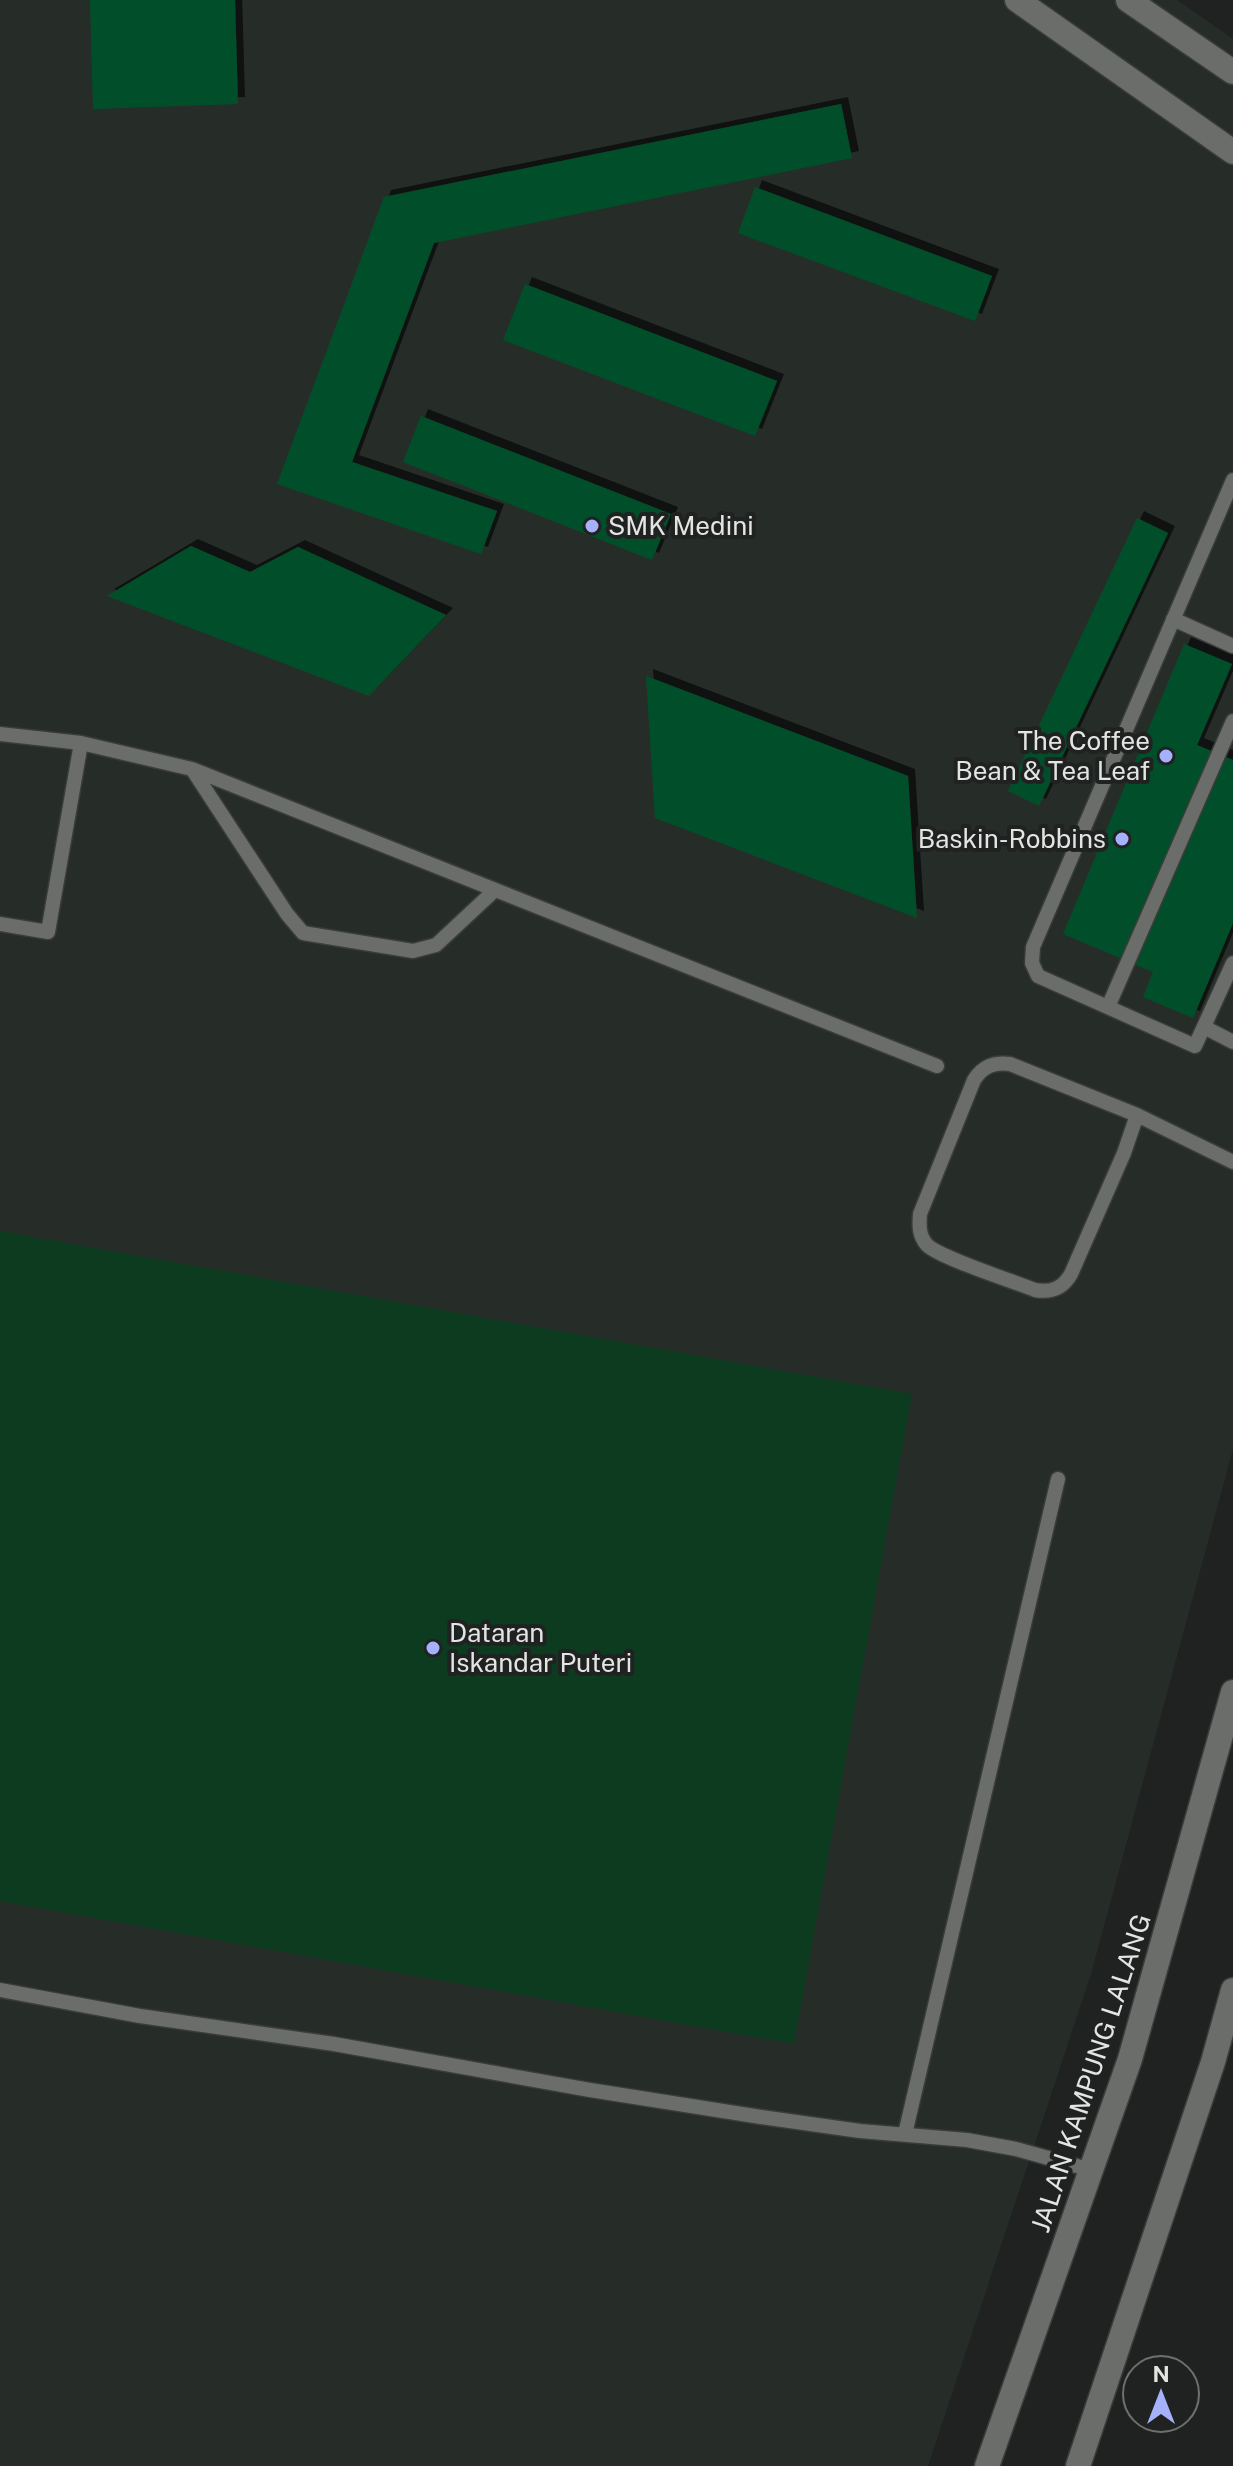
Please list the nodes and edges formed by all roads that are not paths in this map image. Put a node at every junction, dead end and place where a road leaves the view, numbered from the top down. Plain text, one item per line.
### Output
1 (1017, 0) edge
2 (1128, 0) edge
3 (1233, 72) edge
4 (1233, 152) edge
5 (1233, 480) edge
6 (1173, 619) junction
7 (1233, 646) edge
8 (1233, 721) edge
9 (0, 734) edge
10 (81, 743) junction
11 (192, 769) junction
12 (495, 890) junction
13 (0, 924) edge
14 (1233, 963) edge
15 (1228, 990) edge
16 (1108, 1007) junction
17 (1204, 1027) junction
18 (1233, 1042) edge
19 (937, 1066) dead end
20 (1137, 1115) junction
21 (1233, 1162) edge
22 (1058, 1479) dead end
23 (1233, 1692) edge
24 (0, 1990) edge
25 (1233, 1990) edge
26 (905, 2134) junction
27 (1091, 2170) junction
28 (987, 2466) edge
29 (1078, 2466) edge

1 - 4 main road
2 - 3 main road
5 - 6 lane
6 - 7 lane
6 - 16 lane
8 - 16 lane
9 - 10 lane
10 - 11 lane
10 - 13 lane
11 - 12 lane
11 - 12 lane
12 - 19 lane
14 - 15 lane
15 - 17 lane
16 - 17 lane
17 - 18 lane
20 - 20 lane
20 - 21 lane
22 - 26 lane
23 - 27 main road, JALAN KAMPUNG LALANG
24 - 26 lane
25 - 29 main road
26 - 27 lane
27 - 28 main road, JALAN KAMPUNG LALANG

